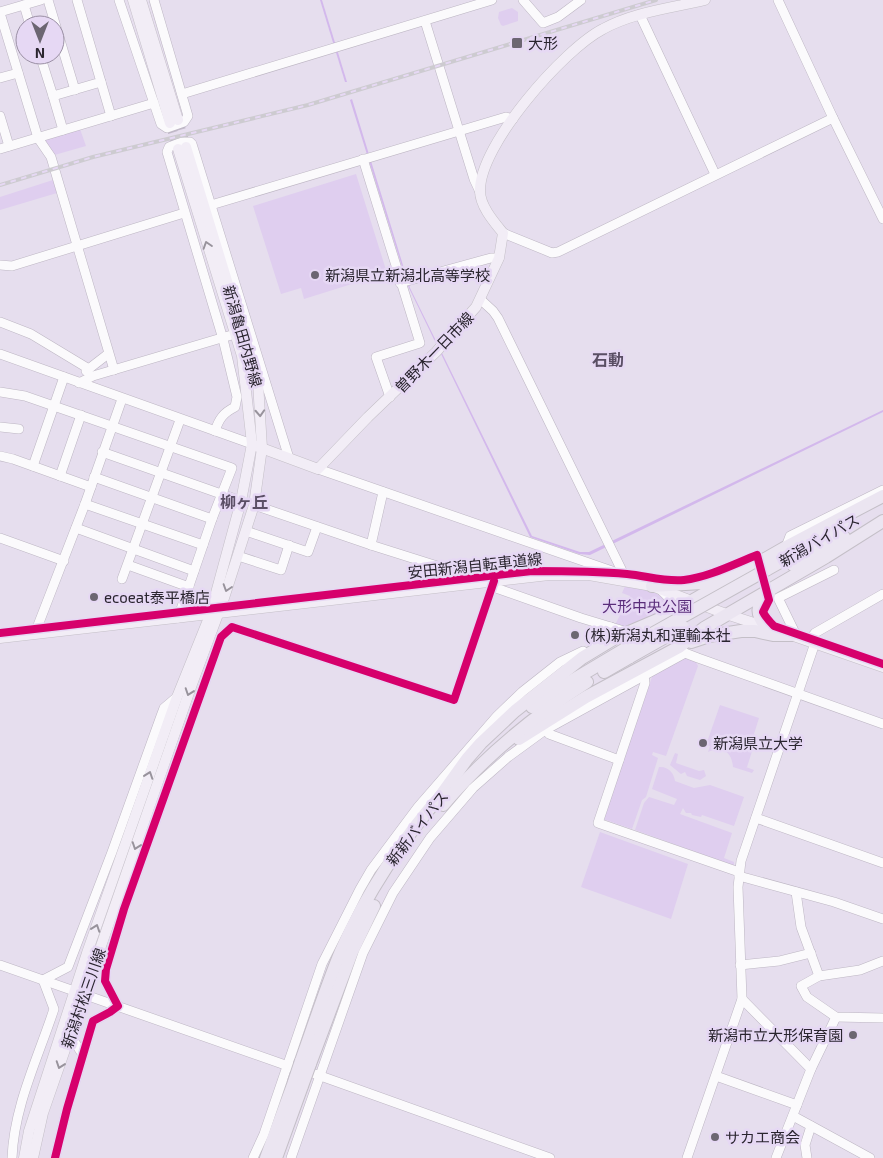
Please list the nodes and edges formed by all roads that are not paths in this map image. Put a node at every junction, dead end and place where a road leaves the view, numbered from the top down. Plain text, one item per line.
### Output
1 (41, 0) edge
2 (48, 0) edge
3 (77, 0) edge
4 (119, 0) edge
5 (133, 0) edge
6 (141, 0) edge
7 (154, 0) edge
8 (492, 0) edge
9 (523, 0) edge
10 (581, 0) edge
11 (705, 0) edge
12 (778, 0) edge
13 (24, 5) junction
14 (0, 13) edge
15 (27, 15) edge
16 (640, 15) junction
17 (424, 21) junction
18 (5, 46) edge
19 (43, 65) edge
20 (18, 73) junction
21 (0, 78) edge
22 (101, 82) junction
23 (75, 90) junction
24 (182, 94) junction
25 (53, 96) junction
26 (154, 103) junction
27 (0, 116) edge
28 (111, 116) junction
29 (513, 118) junction
30 (833, 118) junction
31 (63, 130) junction
32 (458, 131) junction
33 (38, 138) junction
34 (5, 147) edge
35 (363, 160) junction
36 (715, 174) junction
37 (480, 192) junction
38 (211, 205) junction
39 (184, 214) junction
40 (883, 219) edge
41 (503, 233) junction
42 (76, 245) junction
43 (499, 258) junction
44 (0, 265) edge
45 (400, 283) junction
46 (480, 299) junction
47 (0, 322) edge
48 (235, 334) junction
49 (223, 337) junction
50 (0, 354) edge
51 (108, 354) junction
52 (89, 369) junction
53 (114, 370) junction
54 (64, 377) junction
55 (77, 382) junction
56 (0, 392) edge
57 (390, 397) junction
58 (122, 399) junction
59 (55, 406) junction
60 (81, 414) junction
61 (180, 420) junction
62 (112, 426) junction
63 (0, 427) edge
64 (19, 429) dead end
65 (215, 431) junction
66 (171, 445) junction
67 (257, 446) junction
68 (102, 452) junction
69 (0, 456) edge
70 (289, 458) junction
71 (33, 466) junction
72 (318, 469) junction
73 (161, 472) junction
74 (60, 476) junction
75 (94, 477) junction
76 (91, 487) junction
77 (883, 490) edge
78 (383, 492) junction
79 (221, 494) junction
80 (883, 496) edge
81 (152, 498) junction
82 (241, 500) junction
83 (85, 504) junction
84 (883, 504) edge
85 (254, 505) junction
86 (883, 515) edge
87 (212, 519) junction
88 (883, 521) edge
89 (143, 524) junction
90 (76, 528) junction
91 (317, 528) junction
92 (246, 531) junction
93 (0, 538) edge
94 (202, 545) junction
95 (289, 546) junction
96 (371, 546) junction
97 (786, 547) junction
98 (133, 550) junction
99 (238, 556) junction
100 (64, 560) junction
101 (815, 564) junction
102 (128, 565) junction
103 (764, 570) junction
104 (834, 570) dead end
105 (194, 571) junction
106 (122, 580) dead end
107 (627, 581) junction
108 (491, 582) junction
109 (189, 587) junction
110 (656, 588) junction
111 (883, 594) edge
112 (701, 606) junction
113 (672, 613) junction
114 (214, 614) junction
115 (726, 614) junction
116 (178, 618) junction
117 (766, 627) junction
118 (35, 633) junction
119 (617, 633) junction
120 (794, 636) junction
121 (0, 638) edge
122 (812, 642) junction
123 (682, 650) junction
124 (628, 653) junction
125 (883, 667) edge
126 (197, 669) junction
127 (640, 673) junction
128 (207, 680) junction
129 (797, 694) junction
130 (177, 696) junction
131 (883, 724) edge
132 (544, 728) junction
133 (618, 760) junction
134 (471, 773) junction
135 (439, 798) junction
136 (756, 818) junction
137 (883, 863) edge
138 (739, 874) junction
139 (796, 892) junction
140 (883, 919) edge
141 (80, 938) junction
142 (87, 953) junction
143 (811, 953) junction
144 (883, 961) edge
145 (0, 965) edge
146 (740, 965) junction
147 (819, 976) junction
148 (43, 980) junction
149 (80, 992) junction
150 (742, 999) junction
151 (118, 1006) junction
152 (836, 1017) junction
153 (883, 1018) edge
154 (70, 1035) junction
155 (83, 1055) junction
156 (305, 1062) junction
157 (287, 1065) junction
158 (811, 1069) junction
159 (319, 1075) junction
160 (716, 1076) junction
161 (298, 1084) junction
162 (797, 1105) junction
163 (793, 1116) junction
164 (811, 1126) junction
165 (12, 1158) edge
166 (24, 1158) edge
167 (33, 1158) edge
168 (56, 1158) edge
169 (254, 1158) edge
170 (266, 1158) edge
171 (276, 1158) edge
172 (290, 1158) edge
173 (550, 1158) edge
174 (687, 1158) edge
175 (776, 1158) edge
176 (807, 1158) edge
177 (870, 1158) edge

1 - 13 street
2 - 23 street
3 - 22 street
4 - 26 street
5 - 6 main road
7 - 24 street
8 - 17 street
9 - 10 street
11 - 16 main road
12 - 30 street
13 - 14 street
13 - 15 street
14 - 18 street
16 - 29 main road
16 - 36 street
17 - 24 street
17 - 32 street
18 - 20 street
19 - 25 street
20 - 21 street
20 - 33 street
22 - 23 street
22 - 28 street
23 - 25 street
24 - 26 street
25 - 31 street
26 - 28 street
27 - 34 street
28 - 31 street
29 - 32 street
29 - 37 main road
30 - 36 street
30 - 40 street
31 - 33 street
32 - 35 street
32 - 37 street
33 - 34 street
33 - 42 street
35 - 38 street
35 - 45 street
36 - 41 street
37 - 41 main road
38 - 39 street
38 - 70 street
39 - 42 street
39 - 49 street
41 - 43 main road, 曽野木一日市線
42 - 44 street
42 - 51 street
43 - 45 street
43 - 46 main road, 曽野木一日市線
45 - 57 street
46 - 57 main road, 曽野木一日市線
46 - 107 street
47 - 52 street
48 - 49 street
48 - 67 main road, 新潟亀田内野線
48 -> 67 main road, 新潟亀田内野線
49 - 53 street
49 - 65 street
50 - 54 street
51 - 52 street
51 - 53 street
52 - 55 street
53 - 55 street
54 - 55 street
54 - 59 street
55 - 58 street
56 - 59 street
57 - 72 main road, 曽野木一日市線
58 - 61 street
58 - 62 street
59 - 60 street
59 - 71 street
60 - 62 street
60 - 74 street
61 - 65 street
61 - 66 street
62 - 66 street
62 - 68 street
63 - 64 street
65 - 67 street
66 - 73 street
66 - 79 street
67 - 70 main road
67 - 82 main road, 新潟亀田内野線
67 - 85 main road, 新潟亀田内野線
68 - 73 street
68 - 75 street
69 - 71 street
70 - 72 main road
71 - 74 street
72 - 78 street
73 - 79 street
73 - 81 street
74 - 76 street
75 - 76 street
75 - 81 street
76 - 83 street
77 - 97 street
78 - 96 street
78 - 107 street
79 - 82 street
79 - 87 street
80 - 97 highway
81 - 87 street
81 - 89 street
82 - 114 main road, 新潟亀田内野線
83 - 89 street
83 - 90 street
84 - 103 highway, 新潟バイパス
85 - 91 street
85 - 92 main road, 新潟亀田内野線
86 - 103 highway, 新潟バイパス
87 - 94 street
88 - 101 highway
89 - 94 street
89 - 98 street
90 - 98 street
90 - 100 street
91 - 95 street
91 - 96 street
92 - 95 street
92 - 99 main road, 新潟亀田内野線
93 - 100 street
94 - 105 street
95 - 99 street
96 - 108 street
97 - 103 highway
98 - 102 street
98 - 105 street
99 -> 114 main road, 新潟亀田内野線
100 - 118 street
101 - 115 highway
101 - 117 highway
102 - 106 street
102 - 109 street
103 - 110 highway
103 - 112 highway, 新潟バイパス
103 - 112 highway
104 - 120 street
105 - 109 street
107 - 108 main road
107 - 110 main road
108 - 114 main road
108 - 119 street
108 - 128 street
109 - 116 street
110 - 112 main road
110 - 113 street
111 - 122 street
112 - 113 highway
112 - 115 main road
112 - 124 highway, 新新バイパス, bridge
113 - 119 highway
114 - 116 main road
114 - 126 main road, 新潟村松三川線
114 - 130 main road, 新潟村松三川線
115 - 117 main road
115 - 123 highway
116 - 118 main road
117 - 120 main road
118 - 121 main road
119 - 127 street
119 - 135 highway
119 - 157 street
120 - 122 main road
120 - 123 highway
122 - 125 main road
122 - 129 street
123 - 127 highway
123 - 129 street
124 - 134 highway, 新新バイパス
124 - 135 highway, 新新バイパス
126 - 128 street
126 -> 149 main road, 新潟村松三川線
127 - 132 street
127 - 133 street
127 - 134 highway
128 - 151 street
129 - 131 street
129 - 136 street
130 - 141 street
142 -> 130 main road, 新潟村松三川線
132 - 133 street
132 - 159 street
133 - 138 street
134 - 156 highway, 新新バイパス
135 - 156 highway, 新新バイパス
136 - 137 street
136 - 138 street
138 - 139 street
138 - 146 street
139 - 140 street
139 - 143 street
141 - 142 street
141 - 148 street
142 - 149 main road, 新潟村松三川線
143 - 146 street
143 - 147 street
144 - 147 street
145 - 148 street
146 - 150 street
147 - 152 street
148 - 149 street
148 - 165 street
149 - 151 street
149 - 154 main road, 新潟村松三川線
149 - 166 main road, 新潟村松三川線
150 - 158 street
150 - 160 street
151 - 155 street
151 - 157 street
152 - 153 street
152 - 158 street
154 - 155 street
154 -> 167 main road, 新潟村松三川線
155 - 168 street
156 - 161 highway, 新新バイパス, bridge
157 - 159 street
157 - 169 street
158 - 162 street
159 - 172 street
159 - 173 street
160 - 162 street
160 - 174 street
161 - 170 highway, 新新バイパス
161 - 171 highway, 新新バイパス
162 - 163 street
163 - 164 street
163 - 175 street
164 - 176 street
164 - 177 street

